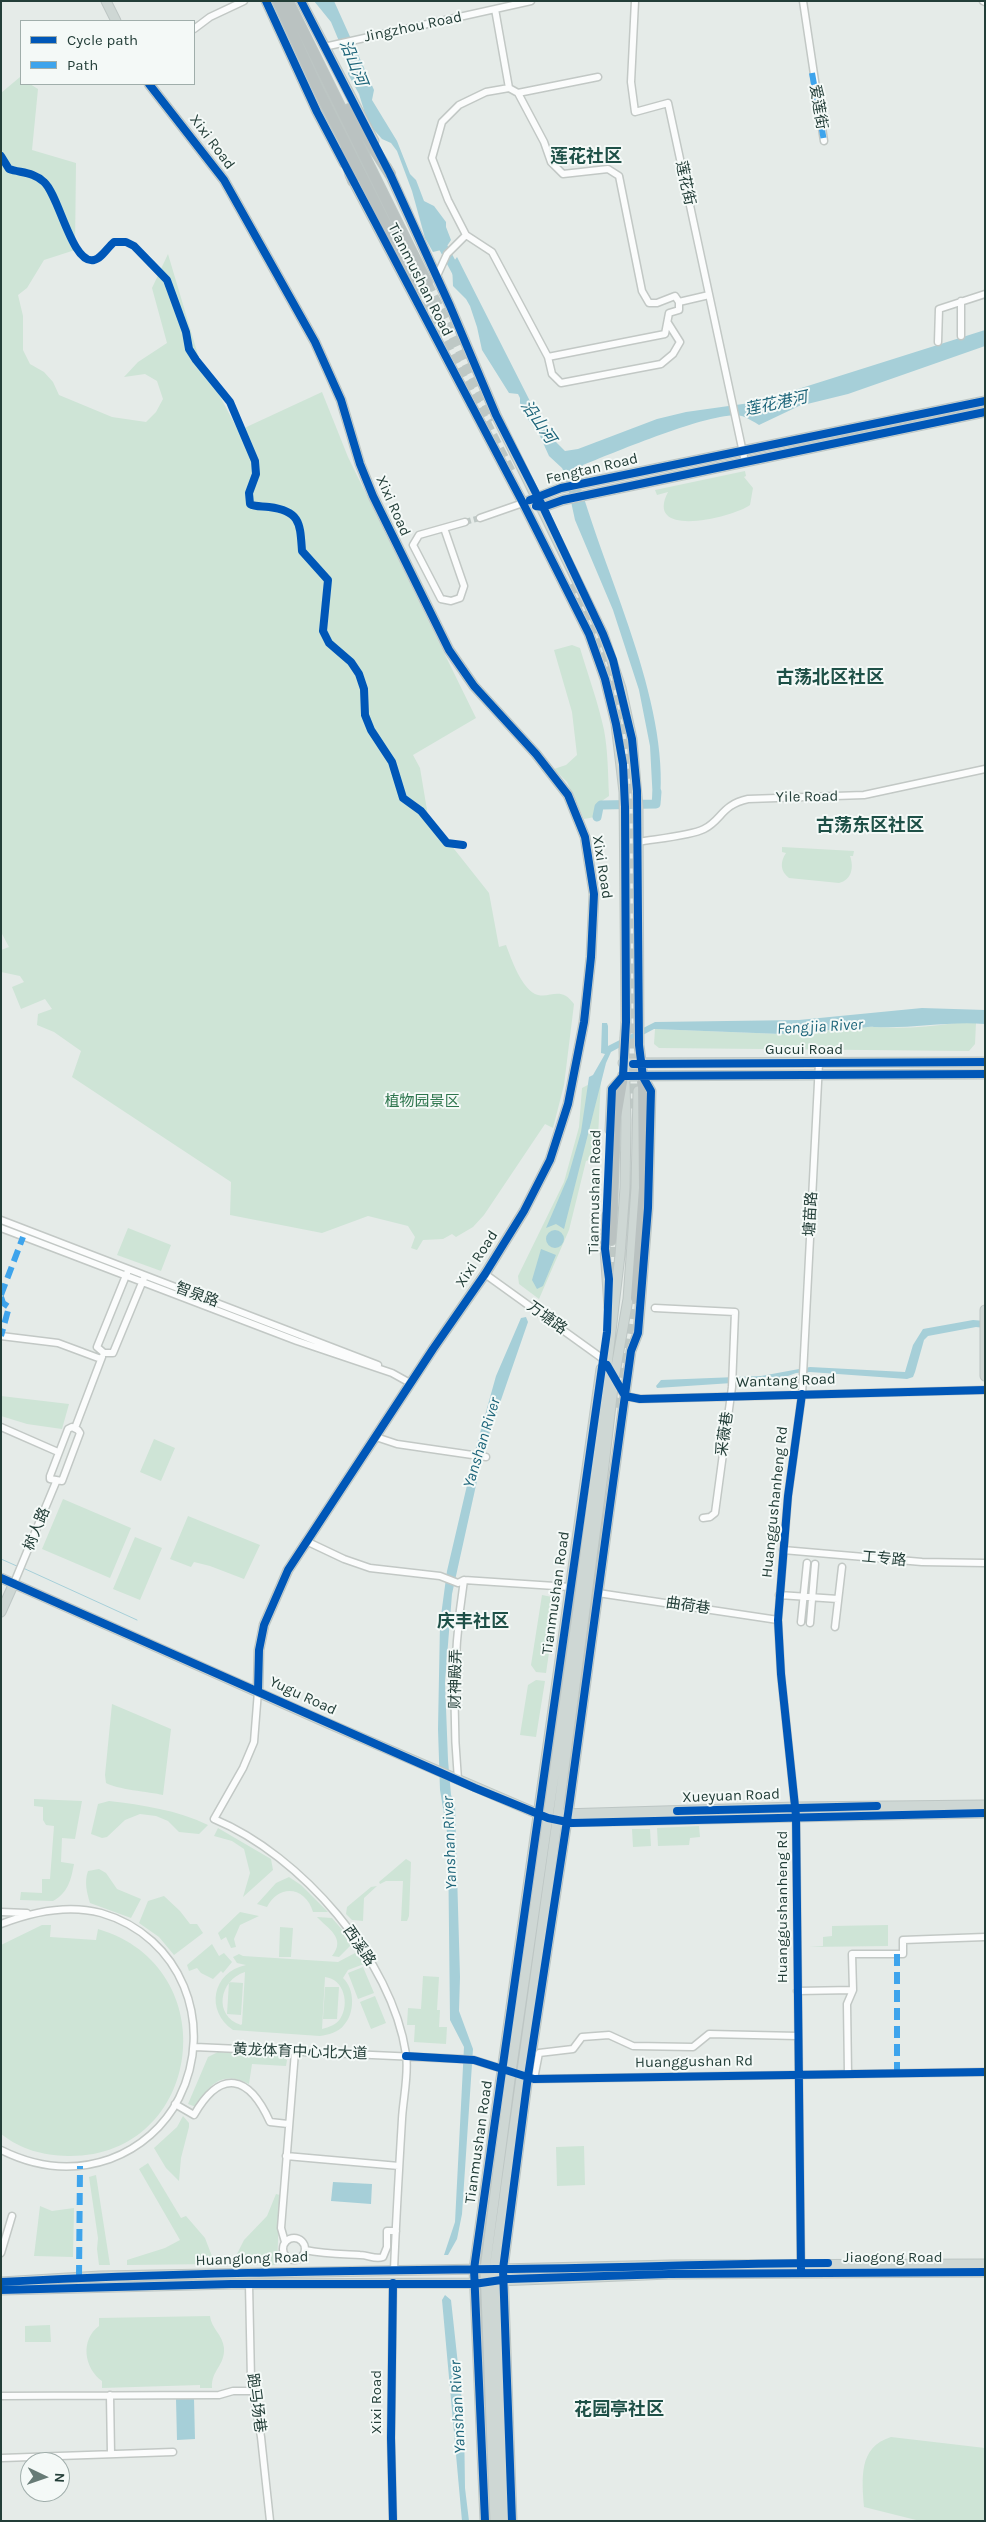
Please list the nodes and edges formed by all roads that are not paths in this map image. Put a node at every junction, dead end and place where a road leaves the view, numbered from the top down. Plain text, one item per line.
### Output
1 (101, 1) edge
2 (106, 1) edge
3 (244, 1) edge
4 (266, 1) edge
5 (278, 1) edge
6 (288, 1) edge
7 (301, 1) edge
8 (531, 1) edge
9 (635, 1) edge
10 (803, 1) edge
11 (495, 9) junction
12 (110, 20) edge
13 (116, 20) edge
14 (195, 28) edge
15 (311, 46) junction
16 (324, 47) junction
17 (598, 77) dead end
18 (150, 85) edge
19 (509, 88) junction
20 (318, 89) junction
21 (518, 94) junction
22 (824, 140) dead end
23 (390, 174) junction
24 (353, 181) junction
25 (466, 234) junction
26 (427, 283) junction
27 (985, 294) edge
28 (709, 295) junction
29 (961, 300) junction
30 (679, 302) junction
31 (668, 322) junction
32 (961, 336) dead end
33 (938, 342) dead end
34 (548, 357) junction
35 (985, 401) edge
36 (985, 412) edge
37 (743, 450) junction
38 (745, 462) junction
39 (538, 497) junction
40 (523, 503) junction
41 (542, 507) junction
42 (480, 518) tunnel mouth
43 (465, 522) tunnel mouth
44 (444, 528) junction
45 (985, 769) edge
46 (638, 842) junction
47 (985, 1062) edge
48 (623, 1063) junction
49 (819, 1063) junction
50 (641, 1064) junction
51 (985, 1074) edge
52 (818, 1075) junction
53 (623, 1076) junction
54 (643, 1077) junction
55 (1, 1220) edge
56 (1, 1228) edge
57 (611, 1240) tunnel mouth
58 (127, 1272) junction
59 (485, 1274) junction
60 (144, 1278) junction
61 (636, 1298) tunnel mouth
62 (655, 1308) dead end
63 (984, 1313) edge
64 (984, 1333) edge
65 (1, 1336) edge
66 (103, 1356) junction
67 (605, 1362) junction
68 (985, 1376) edge
69 (614, 1379) junction
70 (410, 1383) junction
71 (985, 1390) edge
72 (802, 1394) junction
73 (625, 1396) junction
74 (731, 1397) junction
75 (1, 1427) edge
76 (75, 1428) junction
77 (376, 1437) junction
78 (58, 1452) junction
79 (485, 1456) dead end
80 (55, 1481) junction
81 (703, 1518) dead end
82 (306, 1541) junction
83 (782, 1550) junction
84 (807, 1563) dead end
85 (985, 1563) edge
86 (816, 1564) dead end
87 (842, 1567) dead end
88 (1, 1578) edge
89 (15, 1580) junction
90 (461, 1581) junction
91 (570, 1587) junction
92 (598, 1593) junction
93 (779, 1595) junction
94 (804, 1597) junction
95 (812, 1597) junction
96 (838, 1599) junction
97 (1, 1612) edge
98 (778, 1620) junction
99 (802, 1622) dead end
100 (810, 1623) dead end
101 (835, 1627) dead end
102 (258, 1691) junction
103 (455, 1778) junction
104 (985, 1805) edge
105 (796, 1812) junction
106 (985, 1813) edge
107 (555, 1817) junction
108 (1, 1912) edge
109 (31, 1913) junction
110 (1, 1924) edge
111 (985, 1937) edge
112 (853, 1990) junction
113 (797, 1991) junction
114 (798, 2036) junction
115 (195, 2047) junction
116 (295, 2052) junction
117 (406, 2056) junction
118 (507, 2071) junction
119 (985, 2072) edge
120 (798, 2074) junction
121 (848, 2074) junction
122 (528, 2076) junction
123 (175, 2104) junction
124 (288, 2124) junction
125 (1, 2150) edge
126 (286, 2156) junction
127 (399, 2166) junction
128 (12, 2216) dead end
129 (396, 2231) junction
130 (285, 2242) junction
131 (305, 2250) junction
132 (1, 2252) edge
133 (292, 2260) junction
134 (985, 2264) edge
135 (801, 2268) junction
136 (394, 2270) junction
137 (492, 2270) junction
138 (474, 2271) junction
139 (985, 2272) edge
140 (289, 2273) junction
141 (107, 2276) junction
142 (1, 2282) edge
143 (494, 2282) junction
144 (393, 2283) junction
145 (231, 2284) junction
146 (249, 2284) junction
147 (474, 2284) junction
148 (108, 2287) junction
149 (1, 2290) edge
150 (253, 2391) junction
151 (110, 2395) junction
152 (1, 2396) edge
153 (173, 2452) dead end
154 (112, 2454) junction
155 (2, 2458) dead end
156 (270, 2521) edge
157 (393, 2521) edge
158 (485, 2521) edge
159 (495, 2521) edge
160 (504, 2521) edge
161 (512, 2521) edge

1 - 12 main road
2 - 13 main road
3 - 14 street
4 - 24 main road, Tianmushan Road
5 - 20 highway
6 - 15 highway
7 - 16 main road, Tianmushan Road
8 - 11 street, Jingzhou Road
9 - 28 street, 莲花街
10 - 22 street, 爱莲街
11 - 16 street, Jingzhou Road
11 - 19 street
15 - 23 highway
15 - 26 highway
16 - 23 main road, Tianmushan Road
17 - 21 street
18 - 59 main road, Xixi Road
19 - 21 street
19 - 25 street
20 - 24 highway
20 - 26 highway
21 - 30 street
23 - 26 main road, Tianmushan Road
24 - 40 main road, Tianmushan Road
25 - 26 street
25 - 34 street
26 - 39 main road, Tianmushan Road
27 - 29 street
28 - 30 street
28 - 37 street, 莲花街
29 - 32 street
29 - 33 street
30 - 31 street
31 - 34 street
31 - 34 street
35 - 37 main road, Fengtan Road
36 - 38 main road, Fengtan Road
37 - 38 street
37 - 39 main road, Fengtan Road
38 - 41 main road, Fengtan Road
39 - 40 main road, Fengtan Road
39 - 41 main road, Tianmushan Road
40 - 41 main road, Fengtan Road
40 - 42 street
40 - 48 main road, Tianmushan Road, bridge
41 - 46 main road, Tianmushan Road
43 - 44 street
44 - 44 street
45 - 46 street, Yile Road
46 - 50 main road, Tianmushan Road
47 - 49 main road, Gucui Road
48 - 50 main road, Gucui Road
48 - 53 main road, Tianmushan Road
49 - 50 main road, Gucui Road
49 - 52 street, 塘苗路
50 - 54 main road, Tianmushan Road
51 - 52 main road, Gucui Road
52 - 54 main road, Gucui Road
52 - 72 street, 塘苗路
53 - 54 main road, Gucui Road
53 - 57 highway
53 - 67 main road, Tianmushan Road
53 - 67 main road, Tianmushan Road
54 - 61 highway
54 - 69 main road, Tianmushan Road
54 - 73 main road, Tianmushan Road
55 - 58 street, 智泉路
56 - 58 street, 智泉路
58 - 60 street, 智泉路
58 - 66 street
59 - 67 street, 万塘路
59 - 70 main road, Xixi Road
60 - 66 street
60 - 70 street, 智泉路
62 - 74 street, 采薇巷
63 - 64 main road
64 - 68 main road
65 - 66 street
66 - 76 street
67 - 69 street
67 - 91 main road, Tianmushan Road
67 - 107 main road, Tianmushan Road
69 - 73 street
69 - 107 main road, Tianmushan Road
70 - 77 main road, Xixi Road
71 - 72 street, Wantang Road
72 - 74 street, Wantang Road
72 - 83 street, Huanggushanheng Rd
73 - 74 street, Wantang Road
73 - 92 main road, Tianmushan Road
74 - 81 street, 采薇巷
75 - 78 street
76 - 78 street
76 - 80 street
77 - 79 street
77 - 82 main road, Xixi Road
78 - 80 street
80 - 89 street, 树人路
82 - 90 street
82 - 102 main road, Xixi Road
83 - 85 street, 工专路
83 - 93 street, Huanggushanheng Rd
84 - 94 street
86 - 95 street
87 - 96 street
88 - 89 main road, Yugu Road
89 - 97 main road
89 - 102 main road, Yugu Road
90 - 91 street
90 - 103 street, 财神殿弄
91 - 107 main road, Tianmushan Road
92 - 98 street, 曲荷巷
92 - 107 main road, Tianmushan Road
93 - 94 street
93 - 98 street, Huanggushanheng Rd
94 - 95 street
94 - 99 street
95 - 96 street
95 - 100 street
96 - 101 street
98 - 105 street, Huanggushanheng Rd
102 - 103 main road, Yugu Road
102 - 117 street, 西溪路
103 - 107 main road, Yugu Road
104 - 105 main road, Xueyuan Road
105 - 106 main road, Xueyuan Road
105 - 107 main road, Xueyuan Road
105 - 113 street, Huanggushanheng Rd
107 - 118 main road, Tianmushan Road
107 - 122 main road, Tianmushan Road
108 - 109 street
109 - 110 street
109 - 115 street
111 - 112 street
112 - 113 street
112 - 121 street
113 - 114 street, Huanggushanheng Rd
114 - 120 street, Huanggushanheng Rd
114 - 122 street
115 - 116 street, 黄龙体育中心北大道
115 - 123 street
116 - 117 street, 黄龙体育中心北大道
116 - 124 street
117 - 118 street, Huanggushan Rd
117 - 127 street, 西溪路
118 - 122 street, Huanggushan Rd
118 - 137 main road, Tianmushan Road
118 - 138 main road, Tianmushan Road
119 - 121 street, Huanggushan Rd
120 - 121 street, Huanggushan Rd
120 - 122 street, Huanggushan Rd
120 - 135 street, Huanggushanheng Rd
122 - 137 main road, Tianmushan Road
123 - 124 street
123 - 125 street
124 - 126 street
126 - 127 street
126 - 130 street
127 - 129 street, 西溪路
128 - 132 street
129 - 131 street
129 - 136 street, 西溪路
130 - 131 street
130 - 133 street
131 - 133 street
133 - 140 street
134 - 135 main road, Jiaogong Road
135 - 137 main road, Jiaogong Road
135 - 139 main road, Jiaogong Road
135 - 143 main road, Jiaogong Road
136 - 138 main road, Huanglong Road
136 - 140 main road, Huanglong Road
137 - 138 main road, Huanglong Road
137 - 143 main road, Tianmushan Road
137 - 143 main road, Tianmushan Road
138 - 145 main road
138 - 147 main road, Tianmushan Road
140 - 141 main road, Huanglong Road
141 - 142 main road, Huanglong Road
141 - 148 main road
143 - 147 main road, Huanglong Road
143 - 159 main road, Tianmushan Road
143 - 160 main road, Tianmushan Road
143 - 161 main road, Tianmushan Road
144 - 146 main road, Huanglong Road
144 - 147 main road, Huanglong Road
144 - 157 street, Xixi Road
145 - 146 main road, Huanglong Road
145 - 148 main road, Huanglong Road
146 - 150 street, 跑马场巷
147 - 158 main road, Tianmushan Road
148 - 149 main road, Huanglong Road
150 - 151 street
150 - 156 street, 跑马场巷
151 - 152 street
151 - 154 street
153 - 154 street
154 - 155 street

